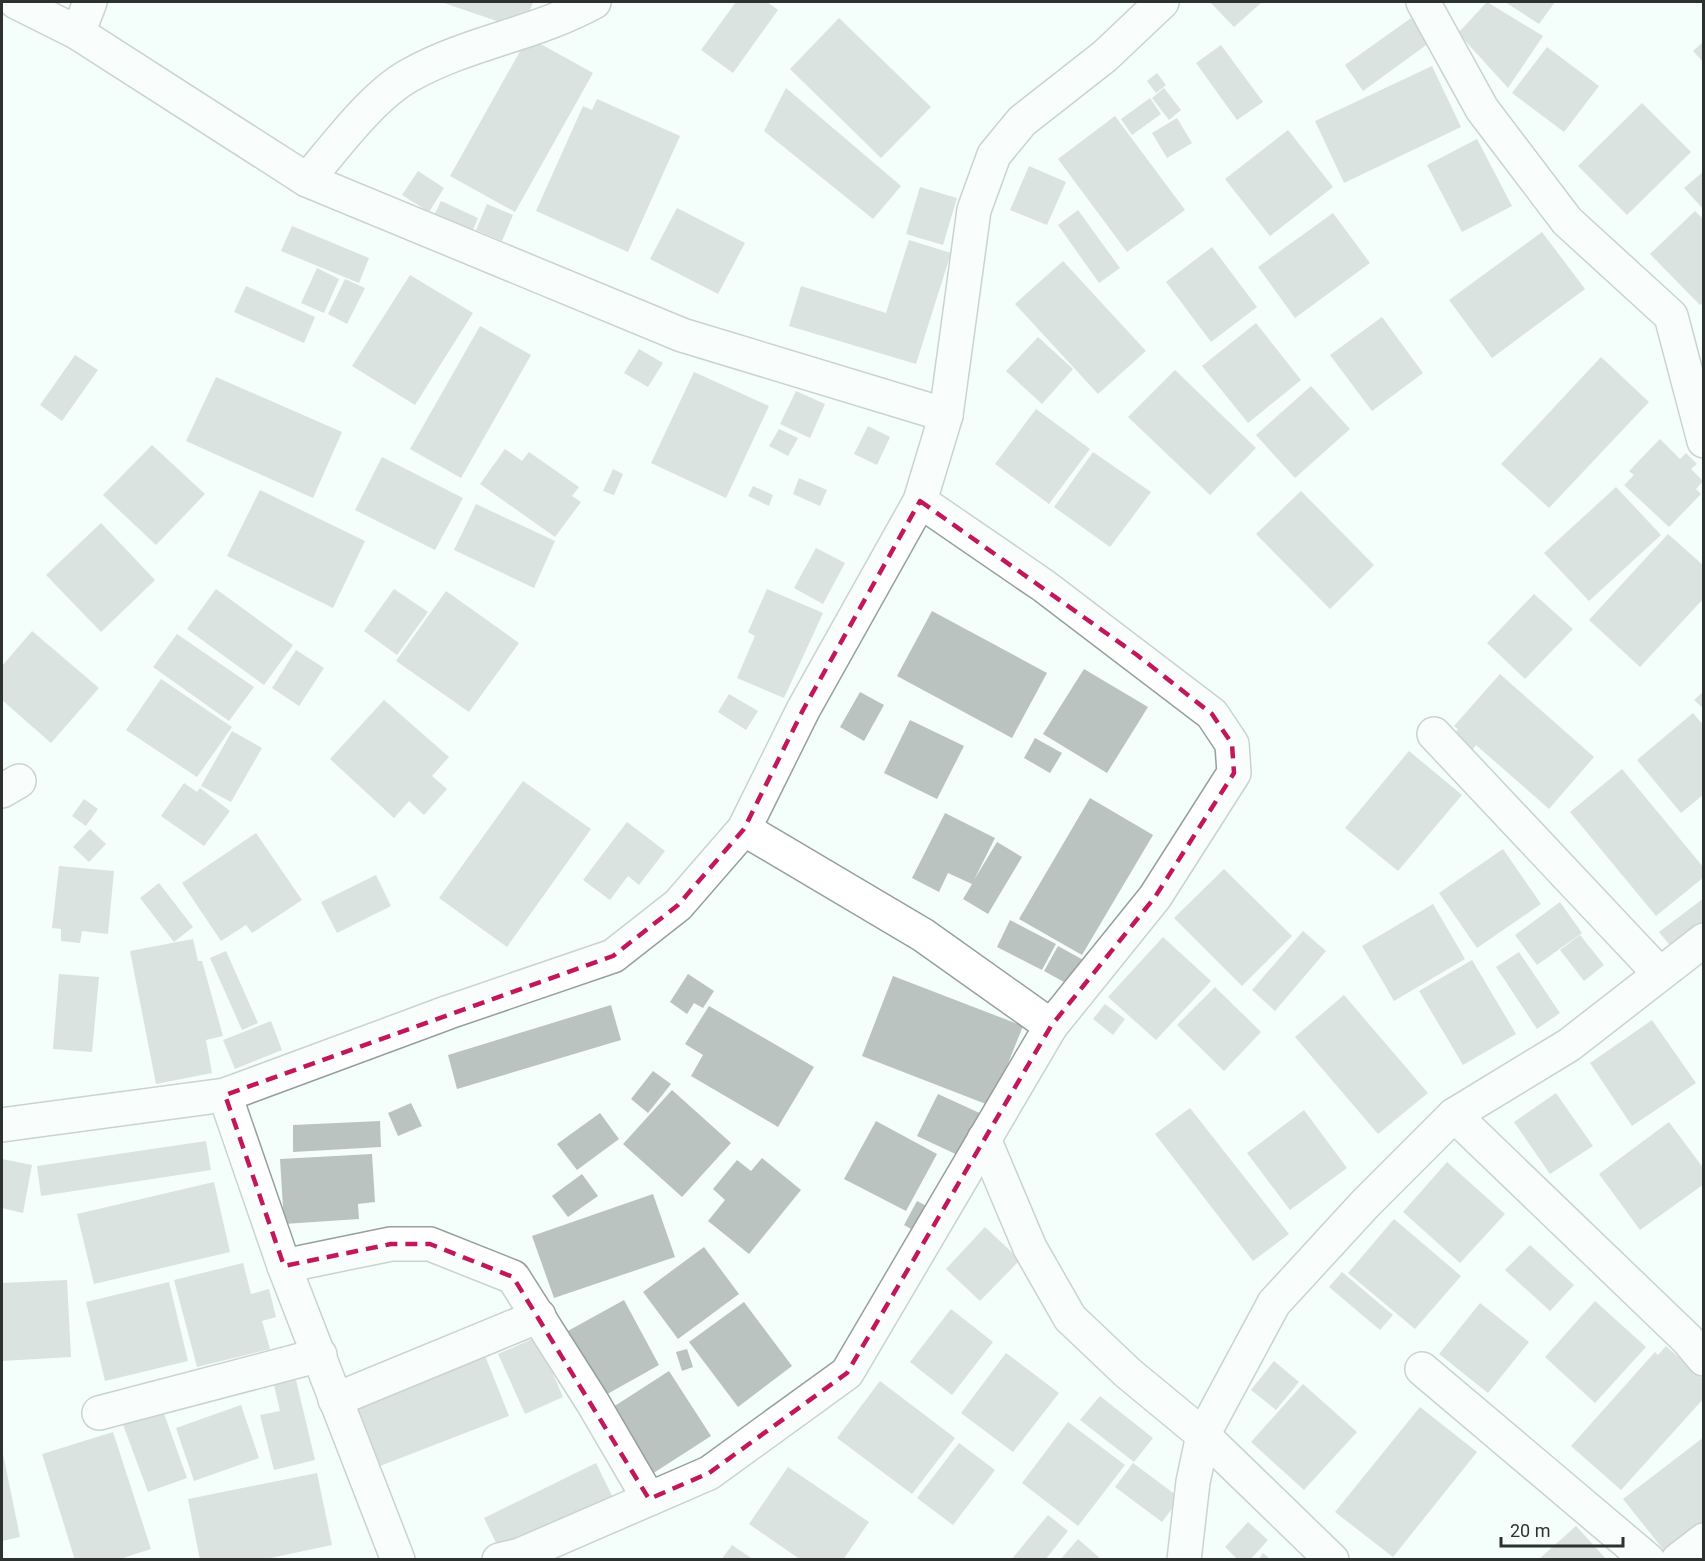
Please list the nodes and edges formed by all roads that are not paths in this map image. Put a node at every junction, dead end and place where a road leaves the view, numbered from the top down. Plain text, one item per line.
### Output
1 (16, 2) edge
2 (90, 2) edge
3 (594, 2) edge
4 (1162, 2) edge
5 (1423, 2) edge
6 (78, 33) junction
7 (307, 180) junction
8 (946, 415) junction
9 (1704, 441) edge
10 (920, 501) junction
11 (1434, 734) dead end
12 (744, 829) junction
13 (1704, 940) edge
14 (1659, 973) junction
15 (1051, 1026) junction
16 (225, 1095) junction
17 (1454, 1115) junction
18 (2, 1125) edge
19 (984, 1139) junction
20 (284, 1266) junction
21 (539, 1316) junction
22 (320, 1355) junction
23 (1704, 1359) edge
24 (1422, 1369) dead end
25 (335, 1400) junction
26 (99, 1413) dead end
27 (1203, 1435) junction
28 (649, 1499) junction
29 (1704, 1540) edge
30 (398, 1560) edge
31 (499, 1560) edge
32 (1184, 1560) edge
33 (1332, 1560) edge
34 (1648, 1560) edge
35 (1678, 1560) edge

1 - 6 street
2 - 6 street
3 - 7 street
4 - 8 street
5 - 9 street
6 - 7 street
7 - 8 street
8 - 10 street
10 - 12 street
10 - 15 street
11 - 14 street
12 - 15 street
12 - 16 street
13 - 14 street
14 - 17 street
15 - 19 street
16 - 18 street
16 - 20 street
17 - 23 street
17 - 27 street
19 - 27 street
19 - 28 street
20 - 21 street
20 - 22 street
21 - 25 street
21 - 28 street
22 - 25 street
22 - 26 street
24 - 34 street
25 - 30 street
27 - 32 street
27 - 33 street
28 - 31 street
29 - 35 street

